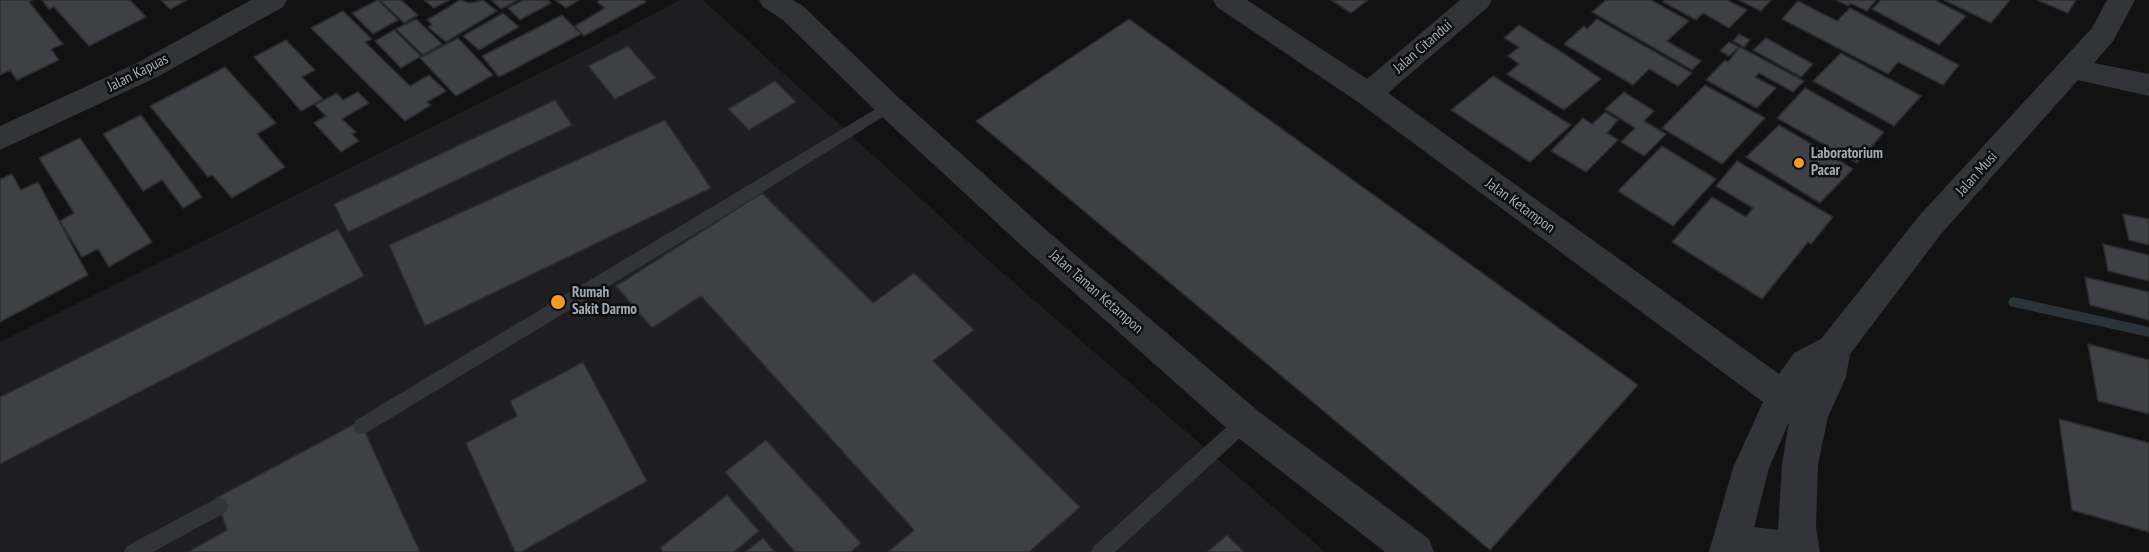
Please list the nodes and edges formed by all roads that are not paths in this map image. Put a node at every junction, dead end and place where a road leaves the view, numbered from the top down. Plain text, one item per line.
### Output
1 (273, 0) edge
2 (1227, 0) edge
3 (1478, 0) edge
4 (2121, 0) edge
5 (794, 4) edge
6 (2073, 69) junction
7 (2149, 85) edge
8 (1368, 94) junction
9 (889, 106) junction
10 (0, 139) edge
11 (1796, 407) junction
12 (1245, 422) junction
13 (362, 426) dead end
14 (219, 506) dead end
15 (1729, 547) edge
16 (134, 552) edge
17 (1101, 552) edge
18 (1415, 552) edge
19 (1800, 552) edge

1 - 10 street, Jalan Kapuas
2 - 8 street, Jalan Ketampon
3 - 8 street, Jalan Citandui
4 - 6 street, Jalan Musi
5 - 9 street, Jalan Taman Ketampon
6 - 7 street
6 - 11 street, Jalan Musi
8 - 11 street, Jalan Ketampon
9 - 12 street, Jalan Taman Ketampon
9 - 13 lane
11 - 15 street
11 - 19 street
12 - 17 lane
12 - 18 street, Jalan Taman Ketampon
14 - 16 lane
15 - 19 street

